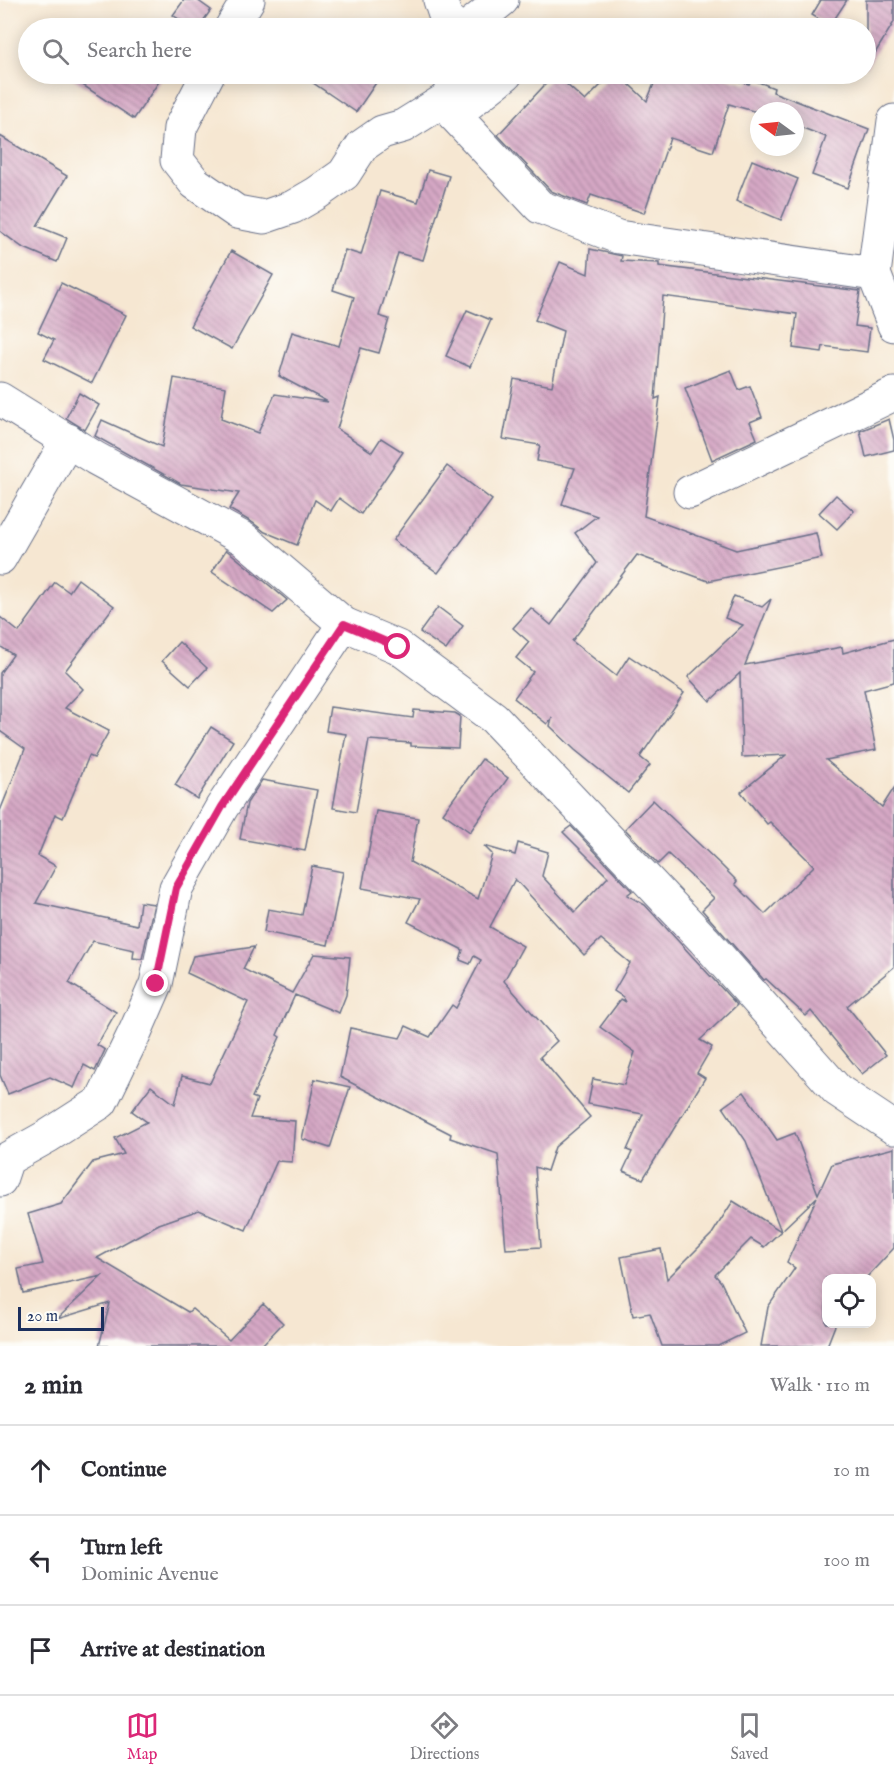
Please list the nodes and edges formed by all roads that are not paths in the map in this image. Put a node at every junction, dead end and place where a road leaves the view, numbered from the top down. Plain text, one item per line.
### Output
1 (248, 0) edge
2 (440, 0) edge
3 (502, 0) edge
4 (237, 18) edge
5 (446, 18) edge
6 (480, 18) edge
7 (203, 84) edge
8 (479, 84) edge
9 (452, 94) edge
10 (894, 121) edge
11 (874, 274) junction
12 (894, 325) edge
13 (894, 394) edge
14 (0, 399) edge
15 (68, 440) junction
16 (690, 492) dead end
17 (0, 558) edge
18 (344, 624) junction
19 (894, 1128) edge
20 (0, 1180) edge

1 - 4 street
2 - 5 street
3 - 6 street
7 - 9 street
8 - 9 street
9 - 11 street
10 - 11 street
11 - 12 street
13 - 16 street
14 - 15 street
15 - 17 street
15 - 18 street
18 - 19 street
18 - 20 street

